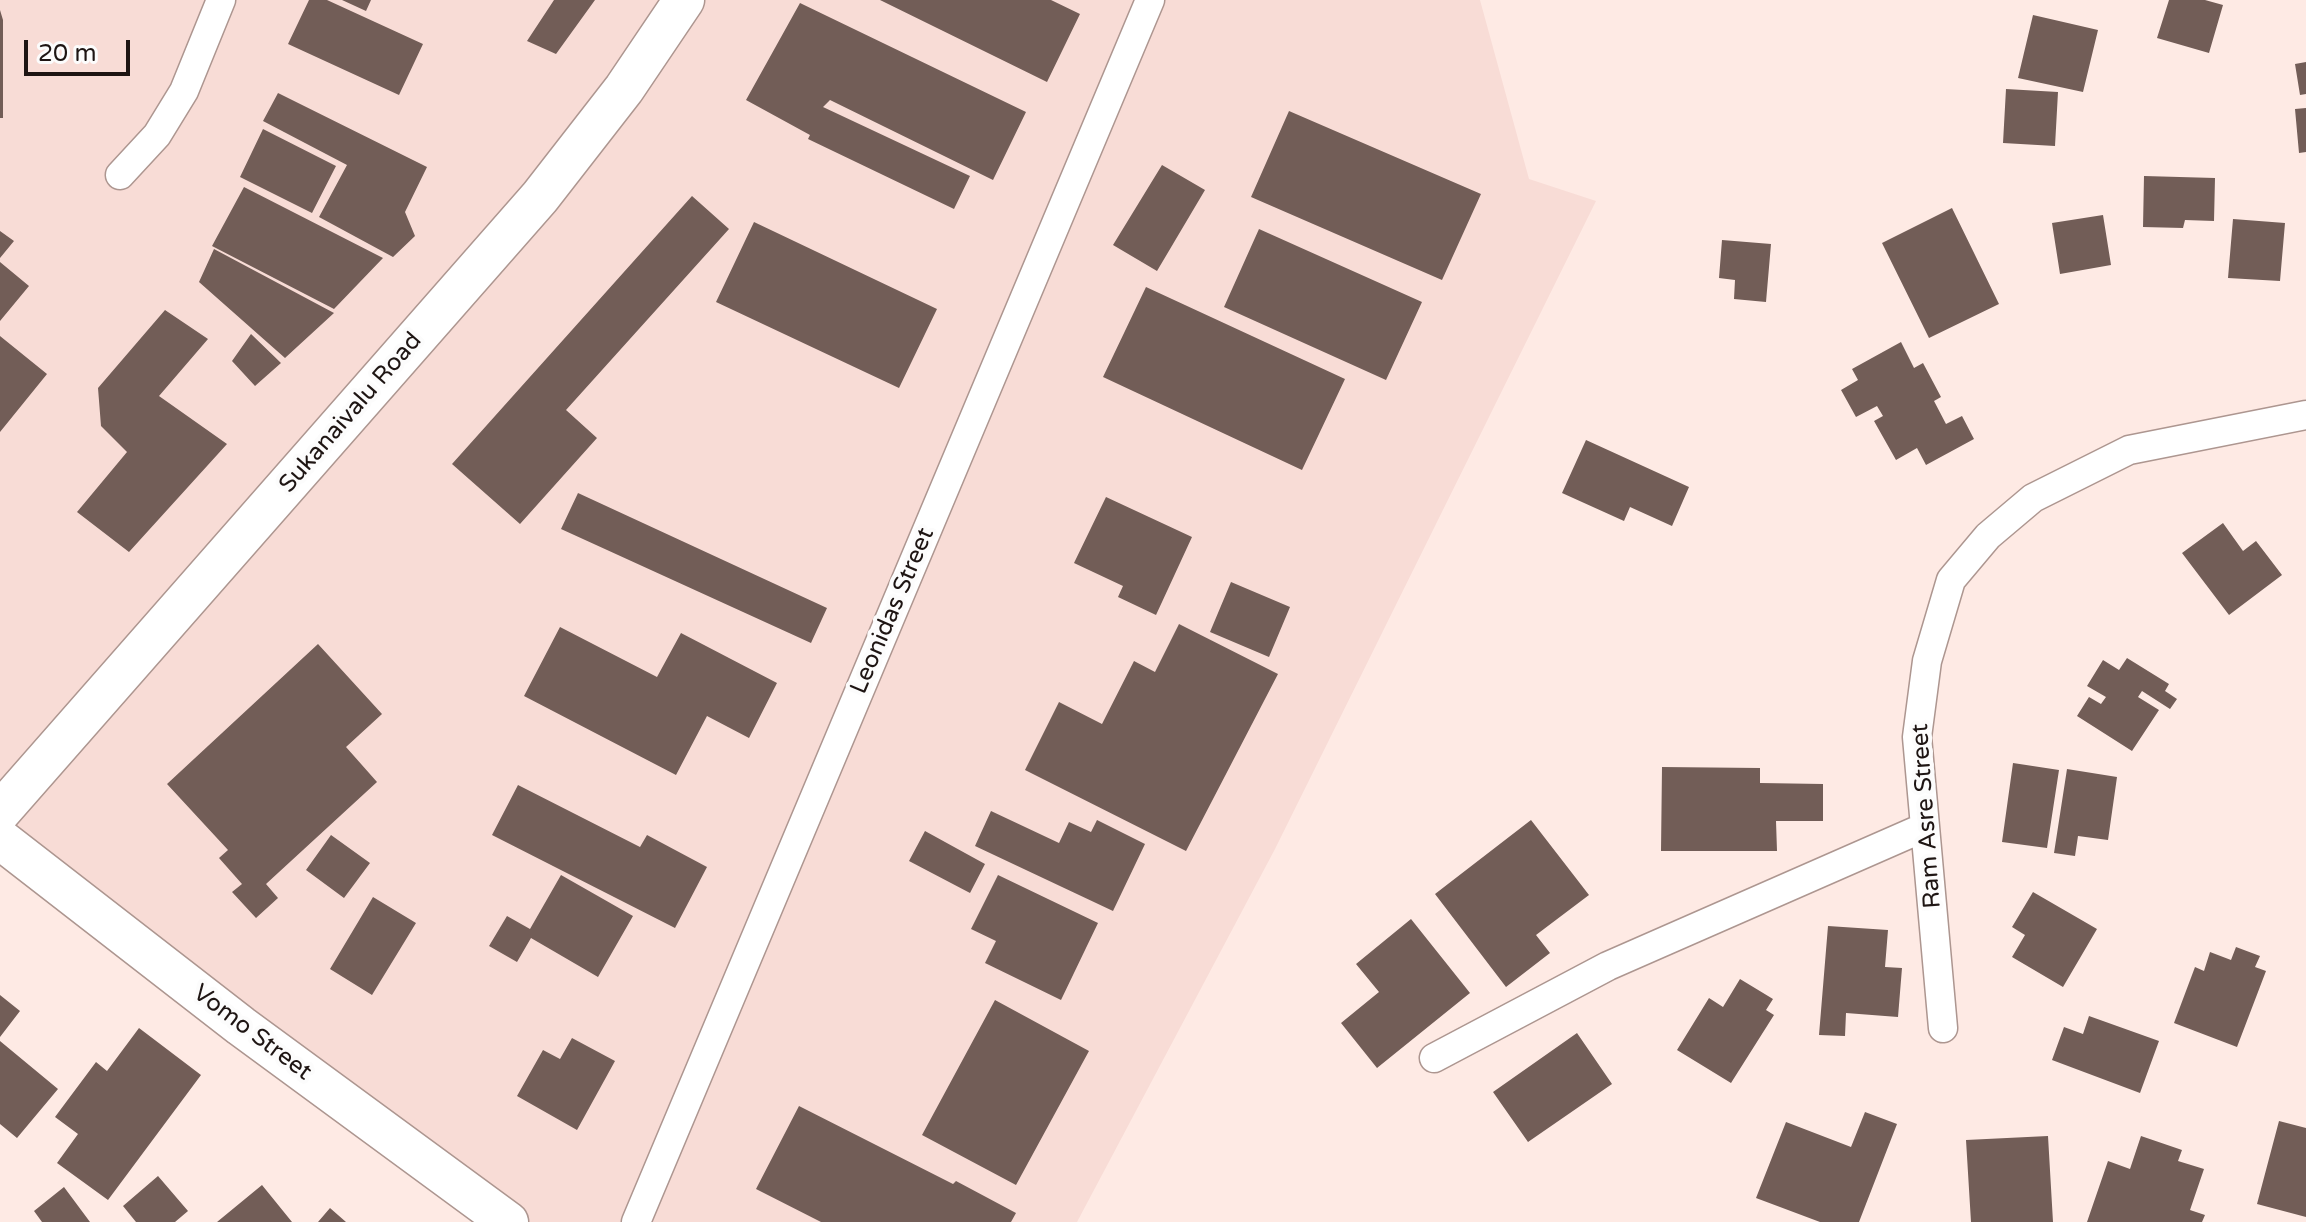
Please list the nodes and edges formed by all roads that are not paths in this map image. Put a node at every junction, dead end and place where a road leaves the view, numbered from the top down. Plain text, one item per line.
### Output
1 (221, 0) edge
2 (684, 0) edge
3 (1150, 0) edge
4 (120, 175) dead end
5 (2306, 415) edge
6 (0, 812) edge
7 (1925, 827) junction
8 (0, 839) edge
9 (1943, 1028) dead end
10 (1434, 1058) dead end
11 (508, 1222) edge
12 (636, 1222) edge

1 - 4 street
2 - 6 main road, Sukanaivalu Road
3 - 12 street, Leonidas Street
5 - 7 street, Ram Asre Street
7 - 9 street, Ram Asre Street
7 - 10 street
8 - 11 main road, Vomo Street

